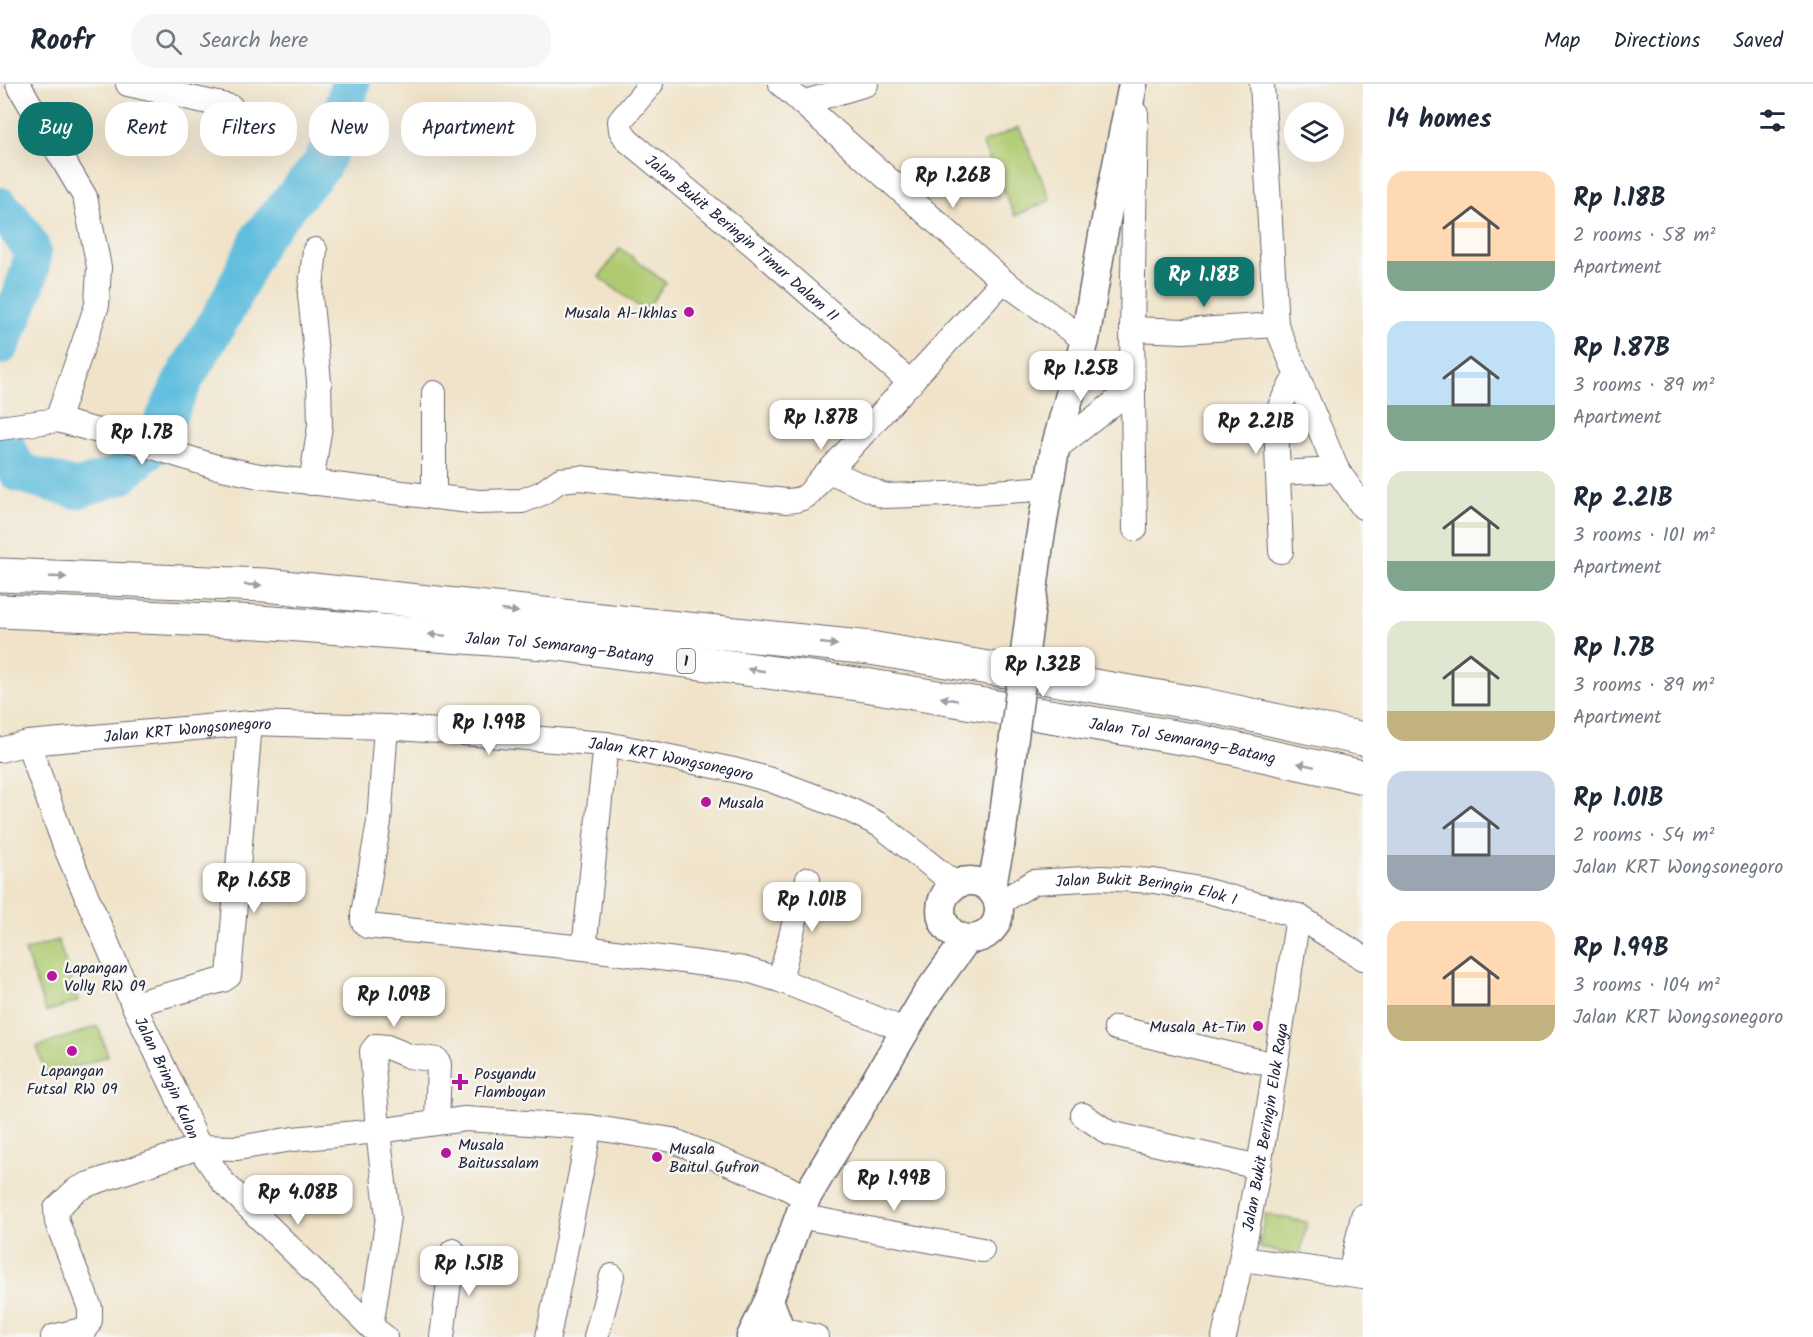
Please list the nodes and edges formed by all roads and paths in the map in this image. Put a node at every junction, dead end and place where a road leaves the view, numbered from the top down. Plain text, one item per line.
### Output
1 (18, 84) edge
2 (651, 84) edge
3 (781, 84) edge
4 (866, 84) edge
5 (1135, 84) edge
6 (1262, 84) edge
7 (135, 85) edge
8 (209, 102) edge
9 (802, 103) junction
10 (315, 250) dead end
11 (1003, 281) junction
12 (1276, 325) junction
13 (1132, 329) junction
14 (1085, 340) junction
15 (1297, 375) junction
16 (910, 383) junction
17 (1132, 388) junction
18 (434, 393) dead end
19 (57, 420) junction
20 (4, 427) edge
21 (1055, 449) junction
22 (1337, 470) junction
23 (829, 471) junction
24 (1278, 472) junction
25 (311, 483) junction
26 (1049, 488) junction
27 (434, 497) junction
28 (1363, 507) edge
29 (1135, 529) dead end
30 (1281, 551) dead end
31 (0, 575) edge
32 (0, 611) edge
33 (250, 723) junction
34 (386, 727) junction
35 (1363, 739) edge
36 (28, 743) junction
37 (606, 744) junction
38 (0, 750) edge
39 (1363, 777) edge
40 (808, 879) dead end
41 (955, 884) junction
42 (995, 896) junction
43 (1298, 916) junction
44 (967, 939) junction
45 (584, 948) junction
46 (1363, 958) edge
47 (780, 980) junction
48 (133, 1004) junction
49 (1116, 1028) dead end
50 (907, 1031) junction
51 (1275, 1065) junction
52 (1083, 1115) dead end
53 (438, 1121) junction
54 (590, 1127) junction
55 (378, 1131) junction
56 (199, 1147) junction
57 (1259, 1167) junction
58 (802, 1207) junction
59 (1363, 1216) edge
60 (982, 1250) dead end
61 (453, 1251) dead end
62 (1242, 1259) junction
63 (1356, 1275) edge
64 (612, 1276) dead end
65 (769, 1300) junction
66 (378, 1332) edge
67 (780, 1333) edge
68 (53, 1337) edge
69 (442, 1337) edge
70 (548, 1337) edge
71 (596, 1337) edge
72 (751, 1337) edge
73 (816, 1337) edge
74 (1224, 1337) edge

1 - 19 street
2 - 16 street, Jalan Bukit Beringin Timur Dalam II
3 - 9 street
4 - 9 street
5 - 13 street
5 - 14 street
6 - 12 street
7 - 8 street
9 - 11 street
10 - 25 street
11 - 14 street
11 - 16 street
12 - 13 street
12 - 15 street
13 - 17 street
14 - 21 street
15 - 22 street
15 - 24 street
16 - 23 street
17 - 21 street
17 - 29 street
18 - 27 street
19 - 20 street
19 - 25 street
21 - 26 street
22 - 24 street
22 - 28 street
23 - 26 street
23 - 27 street
24 - 30 street
25 - 27 street
26 - 42 street, bridge
31 -> 35 highway, Jalan Tol Semarang–Batang / 1
39 -> 32 highway, Jalan Tol Semarang–Batang / 1
33 - 34 street, Jalan KRT Wongsonegoro
33 - 36 street, Jalan KRT Wongsonegoro
33 - 48 street
34 - 37 street, Jalan KRT Wongsonegoro
34 - 45 street
36 - 38 street, Jalan KRT Wongsonegoro
36 - 48 street, Jalan Bringin Kulon
37 - 41 street, Jalan KRT Wongsonegoro
37 - 45 street
40 - 47 street
41 - 42 street
41 - 44 street
42 - 43 street, Jalan Bukit Beringin Elok I
42 - 44 street
43 - 46 street, Jalan Bukit Beringin Elok I
43 - 51 street, Jalan Bukit Beringin Elok Raya
44 - 50 street
45 - 47 street
47 - 50 street
48 - 56 street, Jalan Bringin Kulon
49 - 51 street
50 - 58 street
51 - 57 street, Jalan Bukit Beringin Elok Raya
52 - 57 street
53 - 54 street
53 - 55 street
53 - 55 street
54 - 58 street
54 - 70 street
55 - 56 street
55 - 66 street
56 - 66 street, Jalan Bringin Kulon
56 - 68 street
57 - 62 street, Jalan Bukit Beringin Elok Raya
58 - 60 street
58 - 65 street
59 - 63 street
61 - 69 street
62 - 63 street
62 - 74 street, Jalan Bukit Beringin Elok Raya
64 - 71 street
65 - 67 street
65 - 72 street
67 - 73 street

